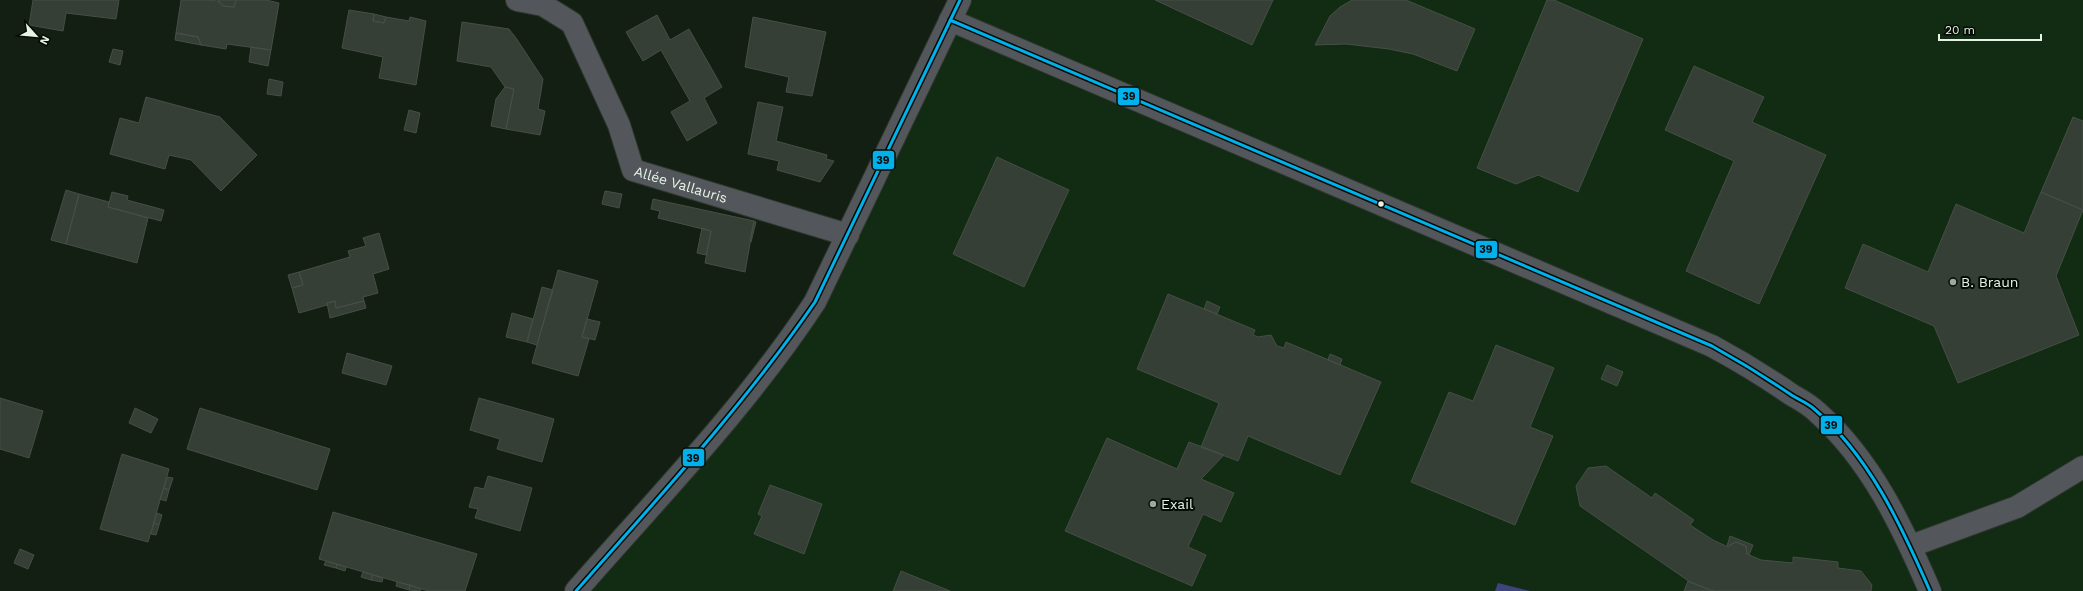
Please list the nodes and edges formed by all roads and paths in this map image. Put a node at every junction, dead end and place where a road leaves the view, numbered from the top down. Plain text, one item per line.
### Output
1 (517, 0) edge
2 (960, 0) edge
3 (950, 20) junction
4 (848, 235) junction
5 (2083, 467) edge
6 (1911, 546) junction
7 (576, 591) edge
8 (1930, 591) edge

1 - 4 street, Allée Vallauris
2 - 3 street
3 - 4 street
3 - 6 street
4 - 7 street
5 - 6 street
6 - 8 street

